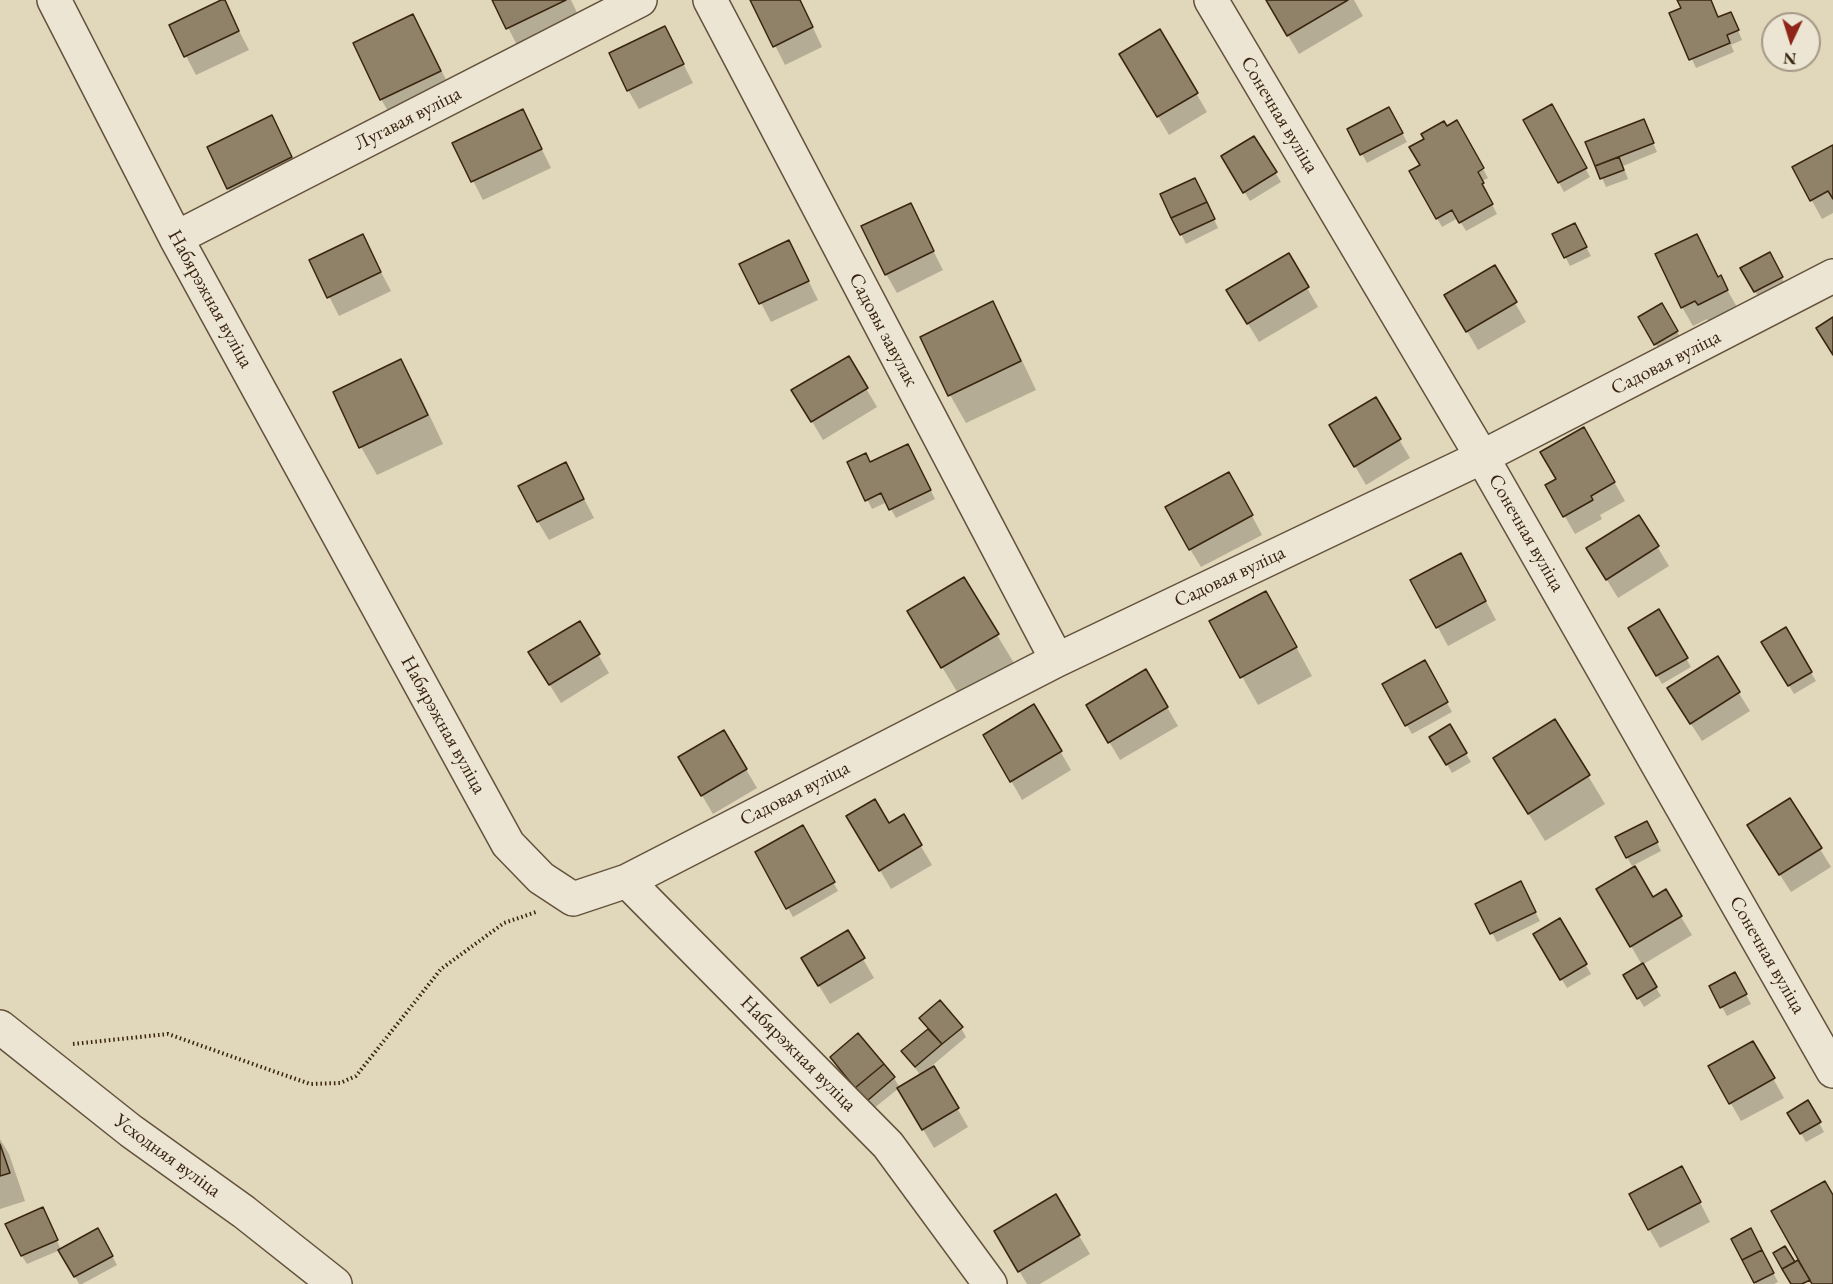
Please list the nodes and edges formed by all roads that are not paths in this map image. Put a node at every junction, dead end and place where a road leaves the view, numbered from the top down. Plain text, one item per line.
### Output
1 (54, 0) edge
2 (640, 0) edge
3 (710, 0) edge
4 (1211, 0) edge
5 (176, 238) junction
6 (1833, 276) edge
7 (1482, 457) junction
8 (1057, 660) junction
9 (627, 881) junction
10 (0, 1027) edge
11 (1833, 1071) edge
12 (335, 1284) edge
13 (990, 1284) edge

1 - 5 street, Набярэжная вуліца
2 - 5 street, Лугавая вуліца
3 - 8 street, Садовы завулак
4 - 7 street, Сонечная вуліца
5 - 9 street, Набярэжная вуліца
6 - 7 street, Садовая вуліца
7 - 8 street, Садовая вуліца
7 - 11 street, Сонечная вуліца
8 - 9 street, Садовая вуліца
9 - 13 street, Набярэжная вуліца
10 - 12 street, Усходняя вуліца

